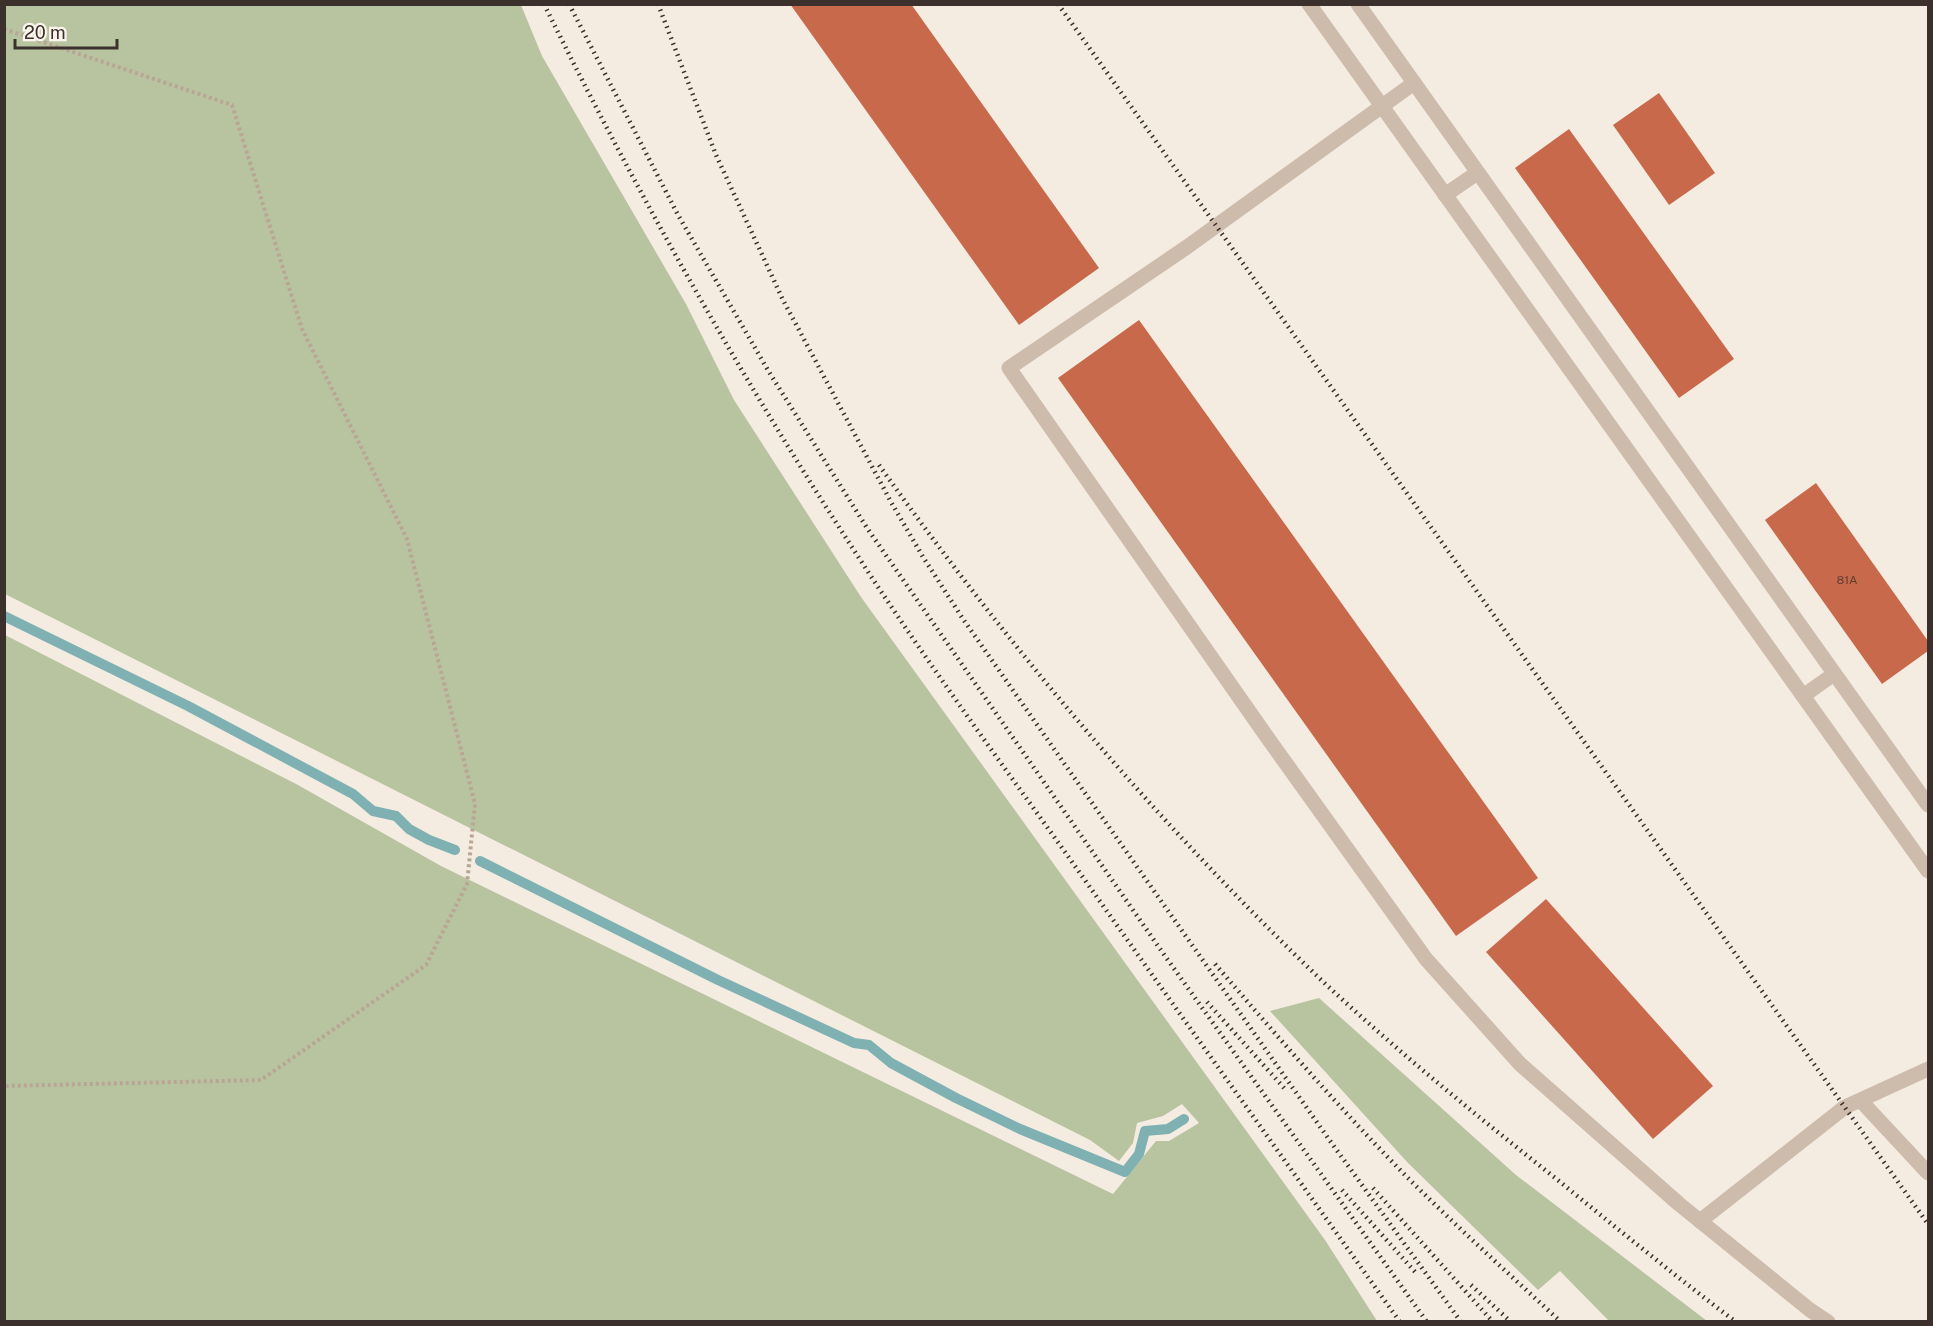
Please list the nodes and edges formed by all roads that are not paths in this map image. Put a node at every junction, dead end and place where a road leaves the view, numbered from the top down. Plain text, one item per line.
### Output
1 (1309, 4) edge
2 (1358, 4) edge
3 (1414, 83) junction
4 (1382, 106) junction
5 (1478, 173) junction
6 (1445, 195) junction
7 (1834, 674) junction
8 (1803, 696) junction
9 (1929, 805) edge
10 (1929, 871) edge
11 (1929, 1069) edge
12 (1861, 1101) junction
13 (1929, 1173) edge
14 (1700, 1221) junction
15 (1828, 1322) edge

1 - 4 street
2 - 3 street
3 - 4 street
3 - 5 street
4 - 6 street
4 - 14 street
5 - 6 street
5 - 7 street
6 - 8 street
7 - 8 street
7 - 9 street
8 - 10 street
11 - 12 street
12 - 13 street
12 - 14 street
14 - 15 street

